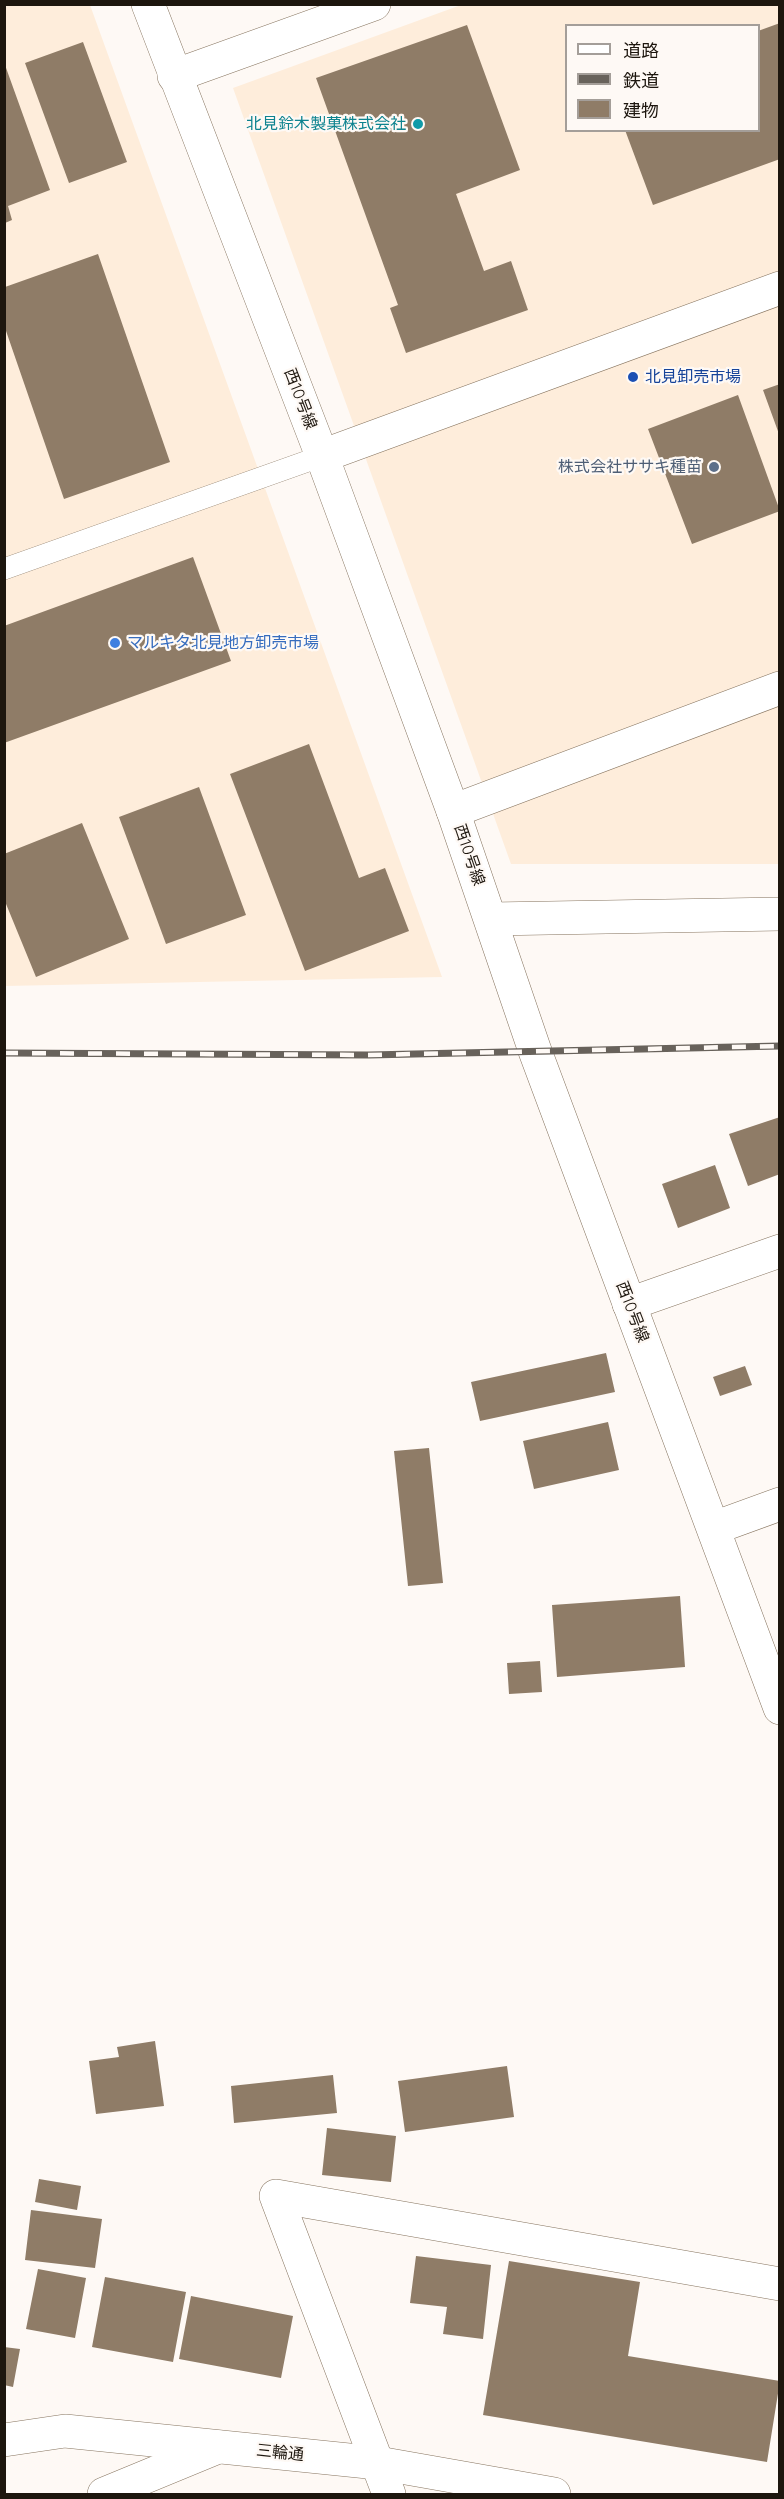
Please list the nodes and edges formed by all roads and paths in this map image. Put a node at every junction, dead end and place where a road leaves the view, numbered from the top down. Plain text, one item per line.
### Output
1 (148, 4) edge
2 (374, 4) edge
3 (174, 76) junction
4 (780, 288) edge
5 (322, 456) junction
6 (4, 569) edge
7 (780, 688) edge
8 (453, 811) junction
9 (780, 914) edge
10 (491, 919) junction
11 (780, 1251) edge
12 (628, 1304) junction
13 (780, 1504) edge
14 (714, 1528) junction
15 (780, 1708) edge
16 (780, 2284) edge
17 (4, 2440) edge
18 (218, 2447) junction
19 (378, 2463) junction
20 (104, 2494) edge
21 (389, 2494) edge
22 (554, 2494) edge

1 - 3 street, 西10号線
2 - 3 street
3 - 5 street, 西10号線
4 - 5 street
5 - 6 lane
5 - 8 street, 西10号線
7 - 8 street
8 - 10 street, 西10号線
9 - 10 street
10 - 12 street, 西10号線
11 - 12 street
12 - 14 street, 西10号線
13 - 14 street
14 - 15 street, 西10号線
16 - 19 street
17 - 18 street, 三輪通
18 - 19 street, 三輪通
18 - 20 street
19 - 21 street
19 - 22 street, 三輪通

